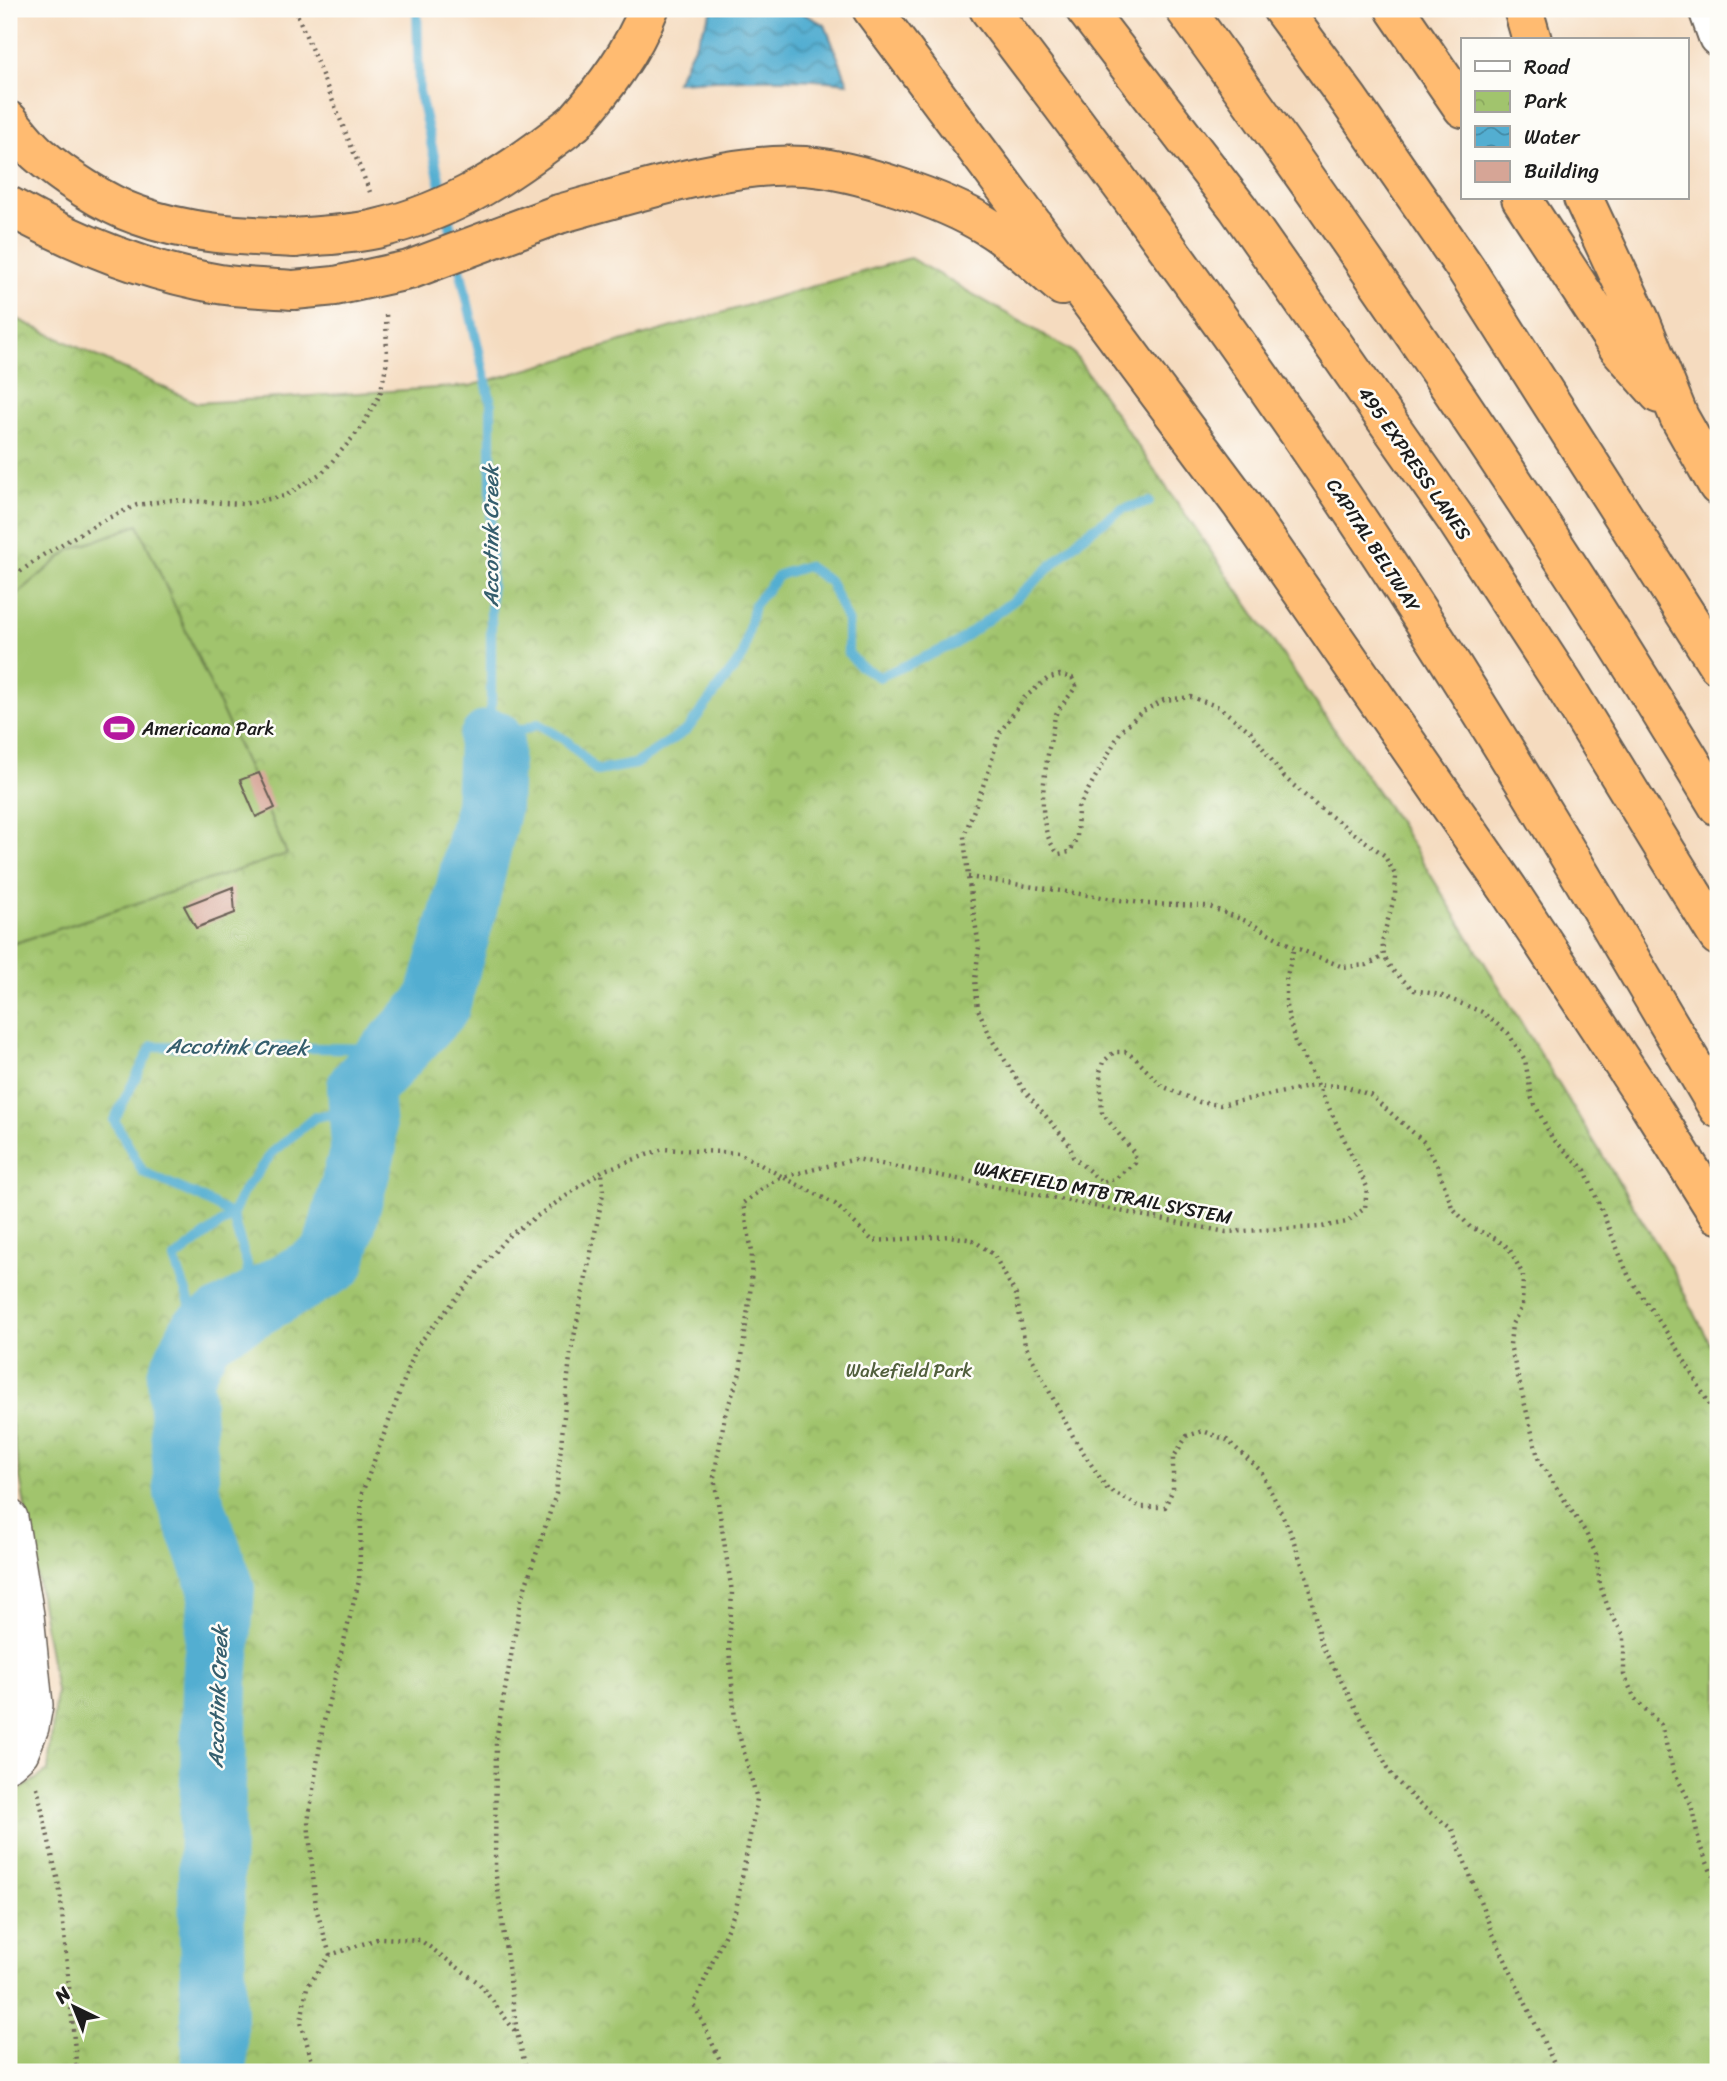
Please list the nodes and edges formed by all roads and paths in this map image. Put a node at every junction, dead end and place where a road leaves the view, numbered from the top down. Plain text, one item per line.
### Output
1 (295, 9) edge
2 (649, 9) edge
3 (872, 9) edge
4 (989, 9) edge
5 (1085, 9) edge
6 (1185, 9) edge
7 (1282, 9) edge
8 (1395, 9) edge
9 (1523, 9) edge
10 (1708, 9) edge
11 (1718, 37) edge
12 (1531, 38) edge
13 (1461, 105) edge
14 (9, 121) edge
15 (371, 198) dead end
16 (1522, 200) edge
17 (1584, 200) edge
18 (9, 205) edge
19 (385, 299) dead end
20 (1679, 417) junction
21 (1718, 486) edge
22 (1242, 505) junction
23 (9, 580) edge
24 (1718, 665) edge
25 (1718, 806) edge
26 (968, 877) junction
27 (1718, 936) edge
28 (1294, 947) junction
29 (1384, 956) junction
30 (1318, 1085) junction
31 (1718, 1108) edge
32 (602, 1171) junction
33 (783, 1177) junction
34 (1718, 1214) edge
35 (1718, 1432) edge
36 (9, 1518) edge
37 (14, 1757) edge
38 (1718, 1888) edge
39 (1718, 1898) edge
40 (330, 1955) junction
41 (1718, 1956) edge
42 (517, 2033) junction
43 (77, 2072) edge
44 (315, 2072) edge
45 (527, 2072) edge
46 (720, 2072) edge
47 (1558, 2072) edge

1 - 15 path
2 - 14 highway, bridge
3 - 22 highway
4 - 31 highway, CAPITAL BELTWAY
5 - 27 highway, 495 EXPRESS LANES
6 - 25 highway
7 - 24 highway
8 - 13 highway
9 - 12 highway
10 - 11 street
16 - 20 highway
17 - 20 highway
18 - 22 highway, bridge
19 - 23 path
20 - 21 highway
22 - 34 highway
26 - 28 path
26 - 29 path, WAKEFIELD MTB TRAIL SYSTEM
26 - 30 path, WAKEFIELD MTB TRAIL SYSTEM
28 - 29 path
28 - 30 path, WAKEFIELD MTB TRAIL SYSTEM
29 - 35 path
30 - 33 path, WAKEFIELD MTB TRAIL SYSTEM
30 - 38 path, WAKEFIELD MTB TRAIL SYSTEM
32 - 33 path
32 - 40 path
32 - 42 path
33 - 46 path, WAKEFIELD MTB TRAIL SYSTEM
33 - 47 path
36 - 37 street
37 - 43 path
39 - 41 path
40 - 42 path
40 - 44 path
42 - 45 path

